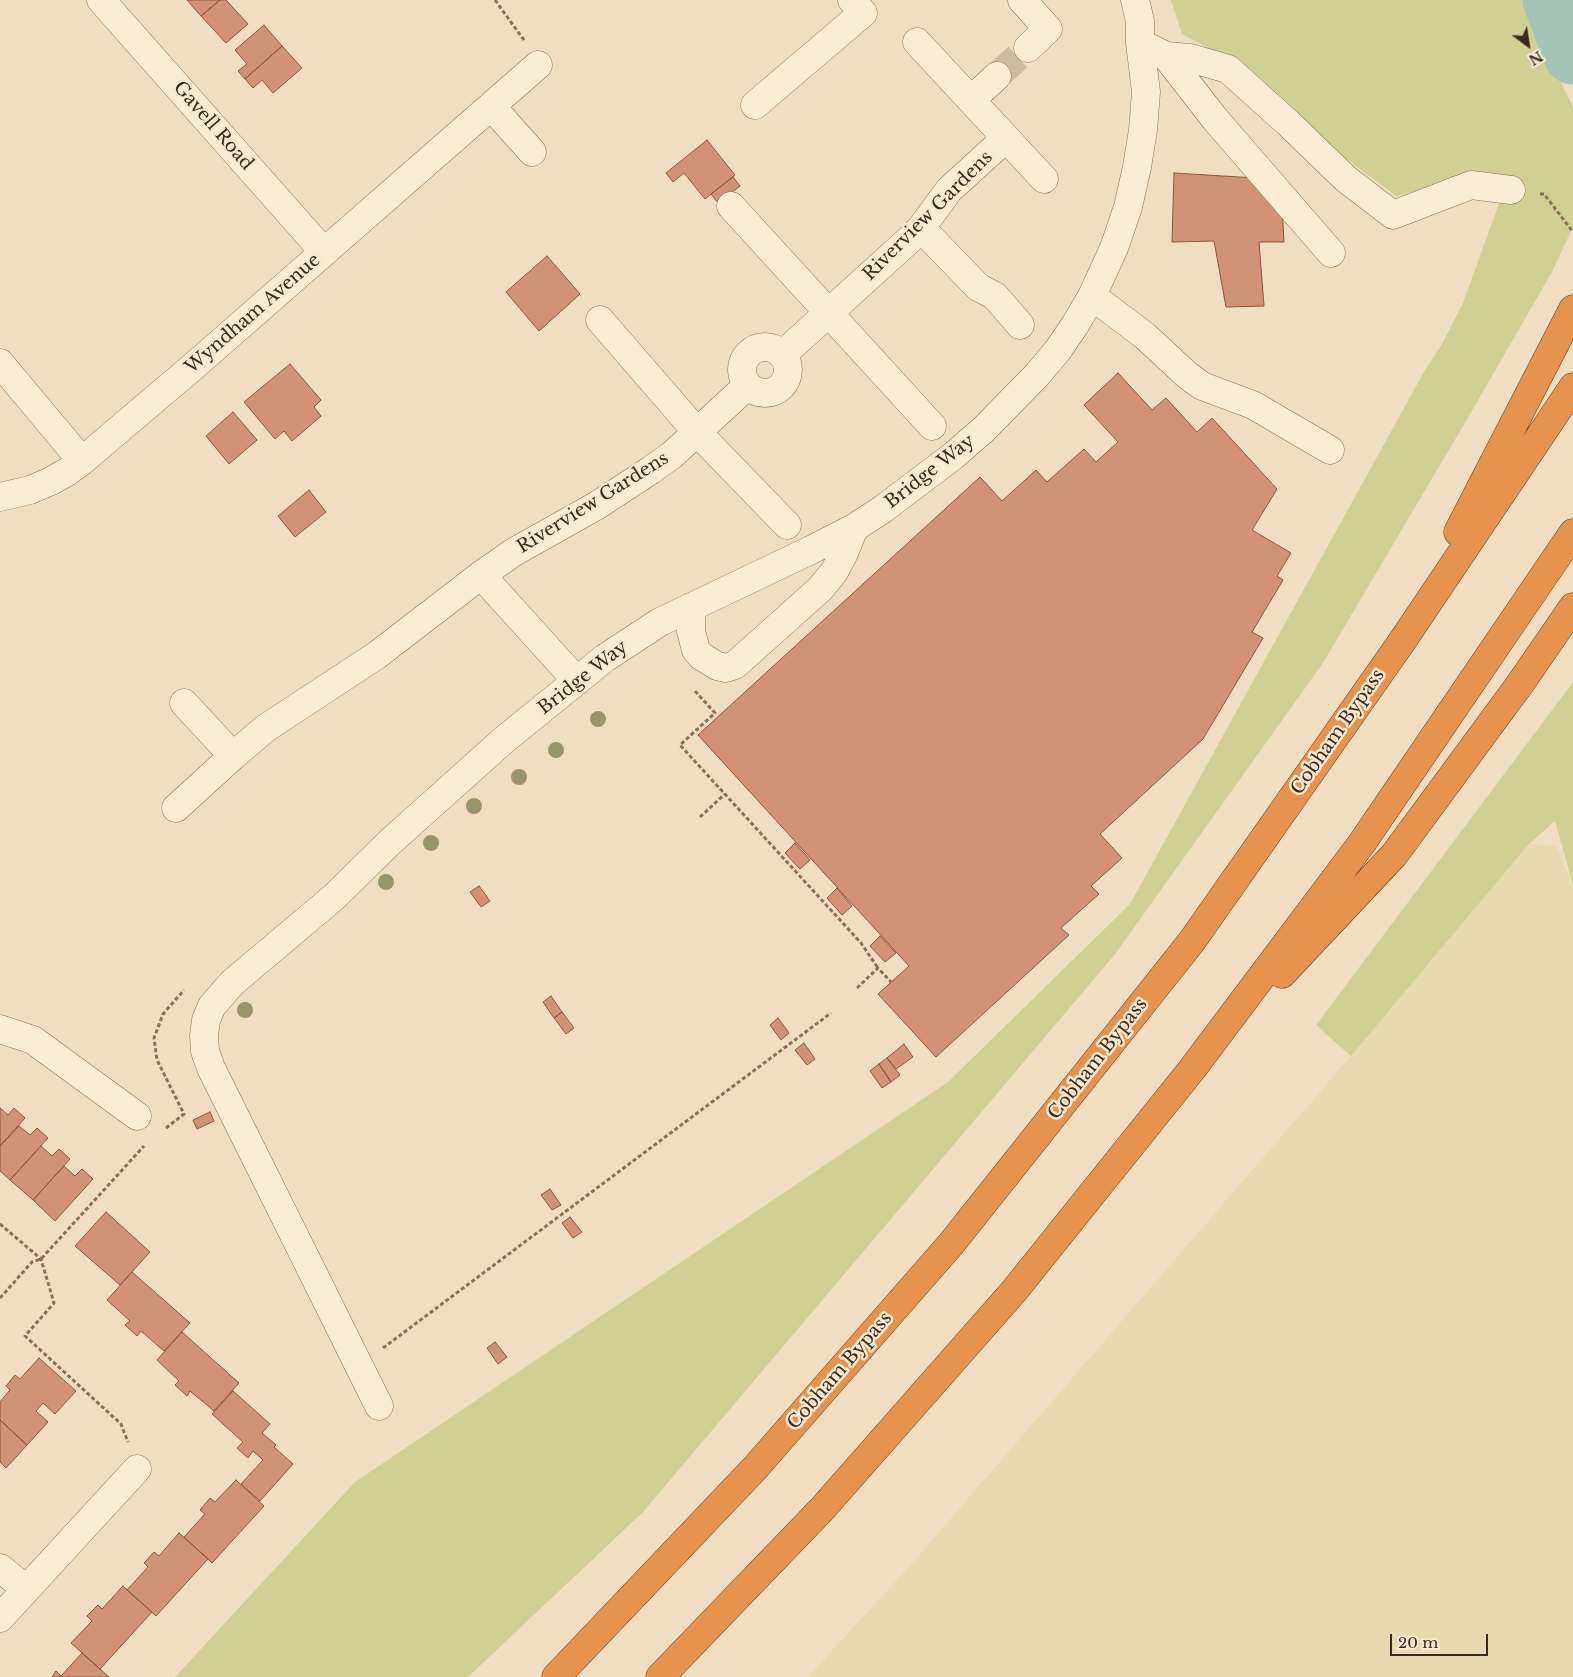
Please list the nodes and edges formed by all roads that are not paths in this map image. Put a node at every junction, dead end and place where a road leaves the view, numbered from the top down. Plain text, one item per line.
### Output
1 (102, 0) edge
2 (852, 0) edge
3 (1022, 0) edge
4 (1135, 0) edge
5 (917, 42) dead end
6 (1140, 43) junction
7 (1028, 48) tunnel mouth
8 (1166, 56) junction
9 (538, 65) road end
10 (997, 76) tunnel mouth
11 (968, 96) junction
12 (755, 105) dead end
13 (491, 106) junction
14 (1006, 138) junction
15 (532, 152) dead end
16 (1044, 180) dead end
17 (1511, 190) road end
18 (731, 206) dead end
19 (921, 228) junction
20 (324, 252) junction
21 (1331, 253) dead end
22 (1092, 296) junction
23 (1573, 309) edge
24 (828, 313) junction
25 (600, 320) dead end
26 (1020, 324) dead end
27 (0, 363) edge
28 (1573, 387) edge
29 (932, 426) dead end
30 (697, 432) junction
31 (1330, 450) dead end
32 (82, 461) junction
33 (0, 497) edge
34 (787, 525) dead end
35 (854, 528) junction
36 (1573, 533) edge
37 (481, 575) junction
38 (690, 607) junction
39 (1573, 607) edge
40 (1403, 640) junction
41 (577, 681) junction
42 (184, 703) dead end
43 (233, 756) junction
44 (176, 808) dead end
45 (0, 1030) edge
46 (1193, 1068) junction
47 (136, 1116) dead end
48 (379, 1406) dead end
49 (137, 1469) road end
50 (0, 1568) edge
51 (26, 1589) junction
52 (0, 1618) edge
53 (556, 1677) edge
54 (660, 1677) edge

1 - 20 street, Gavell Road
2 - 12 street
3 - 7 street
4 - 6 street, Bridge Way
5 - 11 street, Riverview Gardens
6 - 8 street
6 - 22 street, Bridge Way
8 - 17 street
8 - 21 street
9 - 13 street, Wyndham Avenue
10 - 11 street
11 - 14 street, Riverview Gardens
13 - 15 street
13 - 20 street, Wyndham Avenue
14 - 16 street, Riverview Gardens
14 - 19 street, Riverview Gardens
18 - 24 street
19 - 24 street, Riverview Gardens
19 - 26 street
20 - 32 street, Wyndham Avenue
22 - 31 street
22 - 35 street, Bridge Way
23 - 40 highway
24 - 29 street
24 - 30 street, Riverview Gardens
25 - 30 street
27 - 32 street
28 - 40 highway, Cobham Bypass
30 - 34 street
30 - 37 street, Riverview Gardens
32 - 33 street, Wyndham Avenue
35 - 38 street, Bridge Way
35 - 38 street
36 - 46 highway
37 - 41 street
37 - 43 street, Riverview Gardens
38 - 41 street, Bridge Way
39 - 46 highway
40 - 53 highway, Cobham Bypass
41 - 48 street, Bridge Way
42 - 43 street
43 - 44 street, Riverview Gardens
45 - 47 street
46 - 54 highway
49 - 51 street
50 - 51 street
51 - 52 street

